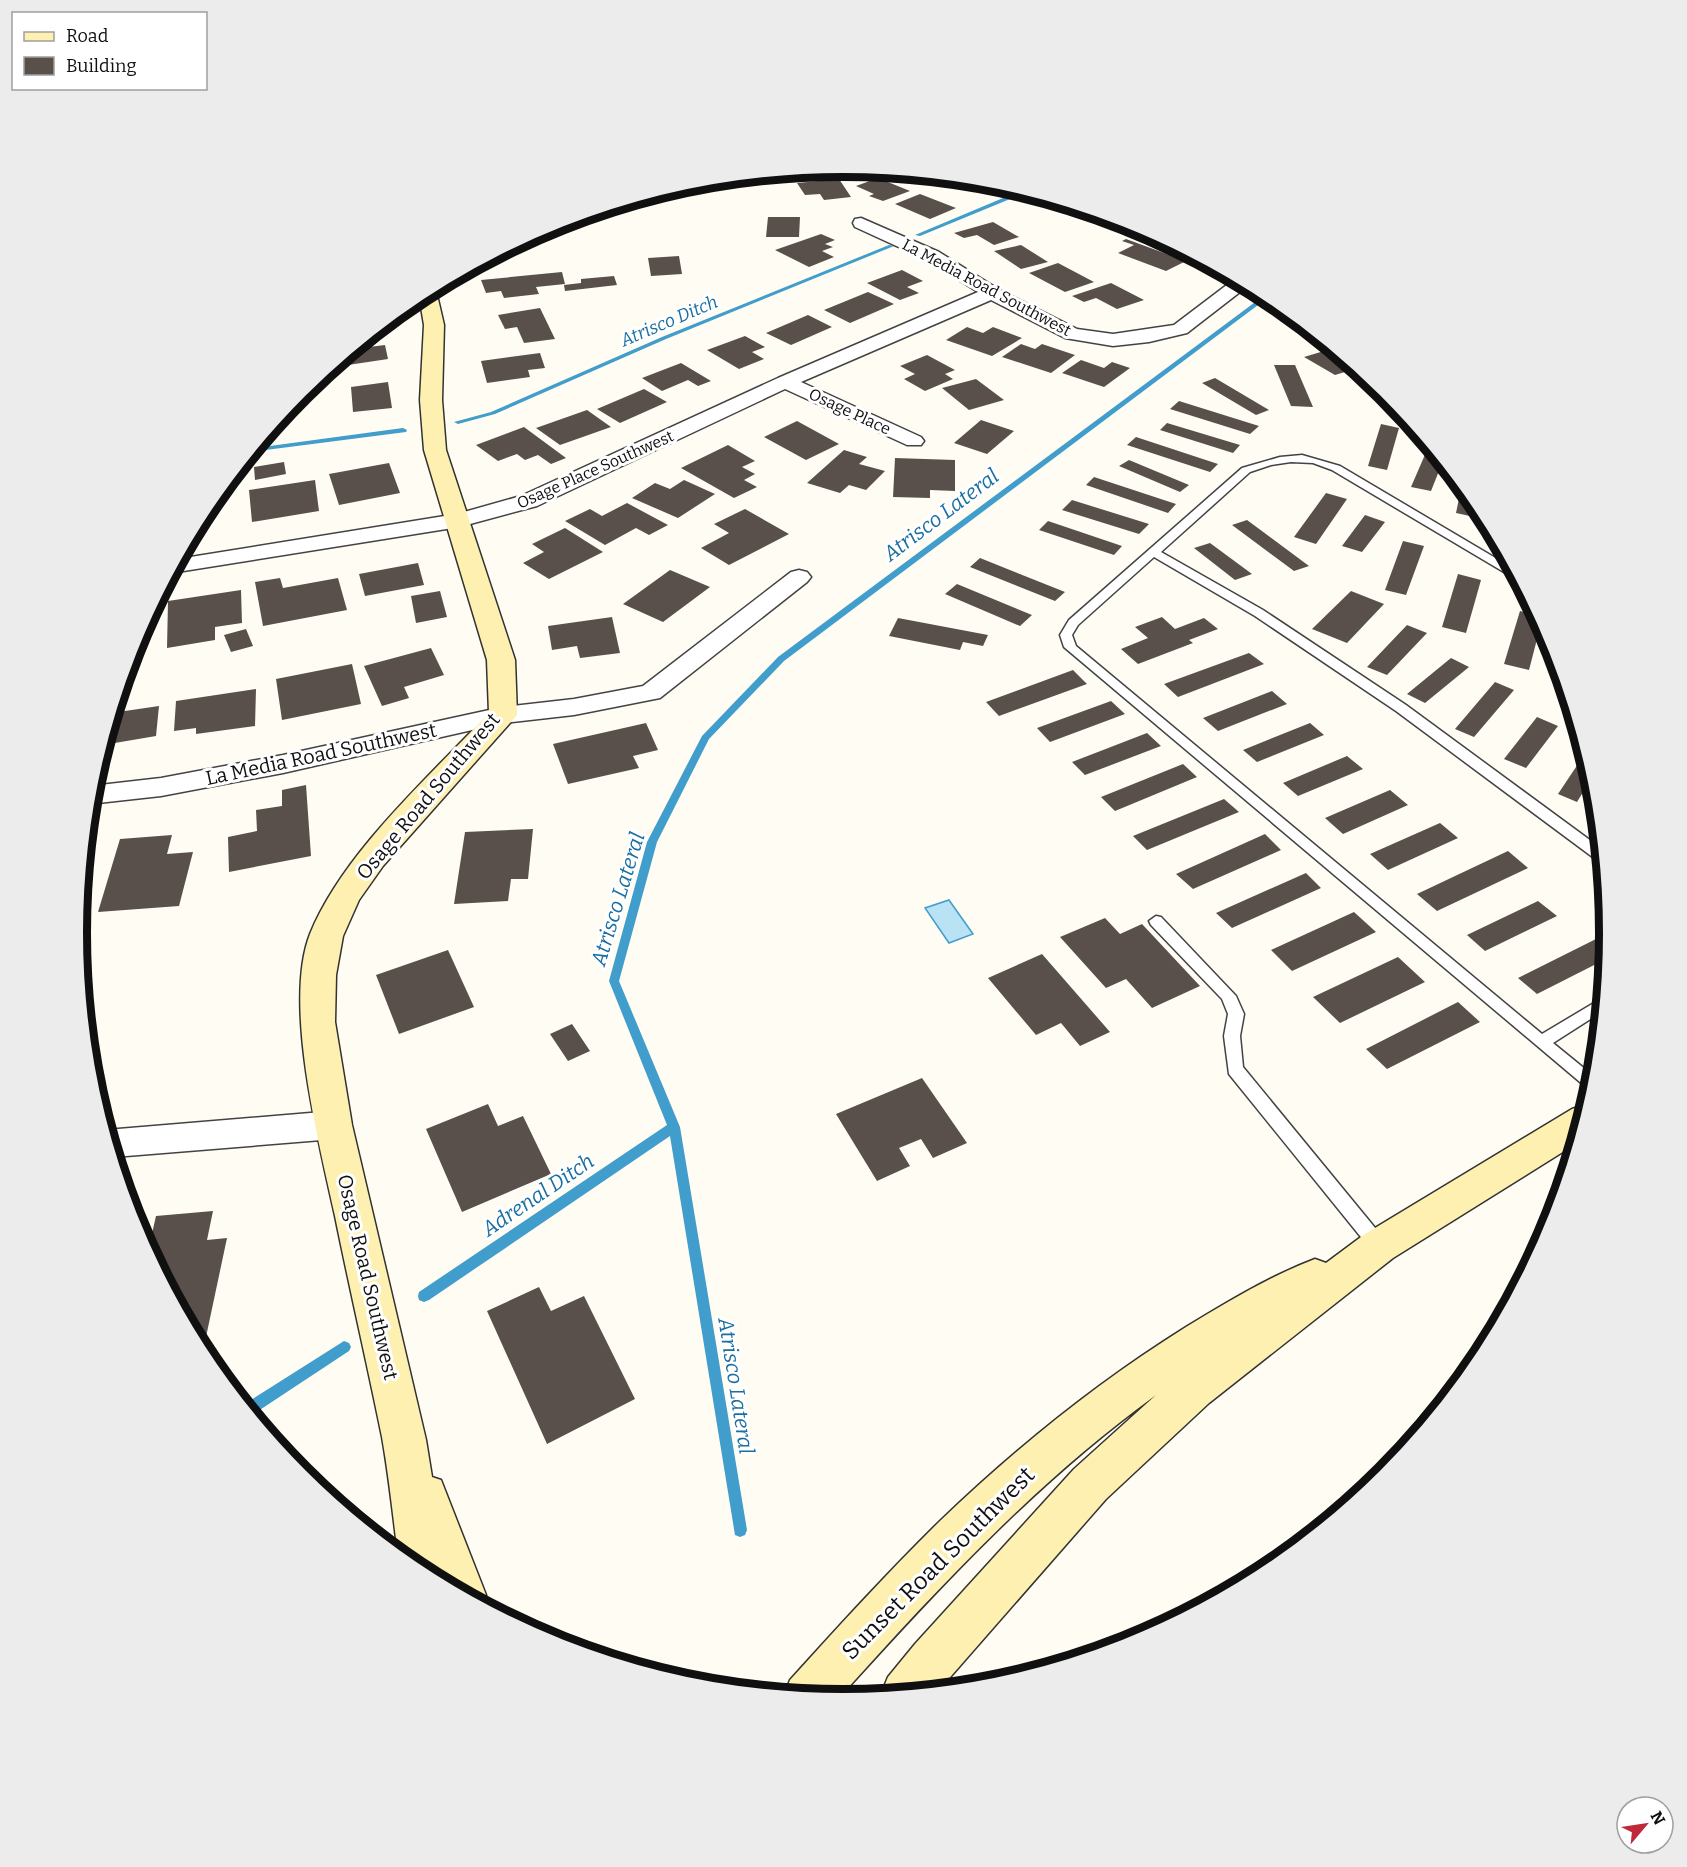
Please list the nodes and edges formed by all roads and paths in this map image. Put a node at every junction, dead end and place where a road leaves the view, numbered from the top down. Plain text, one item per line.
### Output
1 (861, 223) dead end
2 (1236, 287) edge
3 (992, 293) junction
4 (430, 300) edge
5 (785, 382) junction
6 (914, 441) dead end
7 (459, 520) junction
8 (1153, 552) junction
9 (182, 566) edge
10 (1506, 569) edge
11 (799, 578) dead end
12 (503, 715) junction
13 (101, 794) edge
14 (1595, 851) edge
15 (1156, 921) dead end
16 (1596, 1008) edge
17 (1541, 1042) junction
18 (1585, 1079) edge
19 (334, 1125) junction
20 (1575, 1125) edge
21 (117, 1142) edge
22 (1379, 1246) junction
23 (404, 1440) junction
24 (422, 1562) edge
25 (459, 1586) edge
26 (911, 1687) edge
27 (815, 1689) edge

1 - 3 street, La Media Road Southwest
2 - 3 street, La Media Road Southwest
3 - 5 street, Osage Place Southwest
4 - 7 street, Osage Road Southwest
5 - 6 street, Osage Place
5 - 7 street, Osage Place Southwest
7 - 9 street, Osage Place Southwest
7 - 12 street, Osage Road Southwest
8 - 10 lane
8 - 14 lane
8 - 17 lane
11 - 12 street, La Media Road Southwest
12 - 13 street, La Media Road Southwest
12 - 19 street, Osage Road Southwest
15 - 22 lane
16 - 17 lane
17 - 18 lane
19 - 21 street
19 - 23 street, Osage Road Southwest
20 - 22 street, Sunset Road Southwest
22 - 26 street, Sunset Road Southwest
22 - 27 street, Sunset Road Southwest
23 - 24 street, Osage Road Southwest
23 - 25 street, Osage Road Southwest

